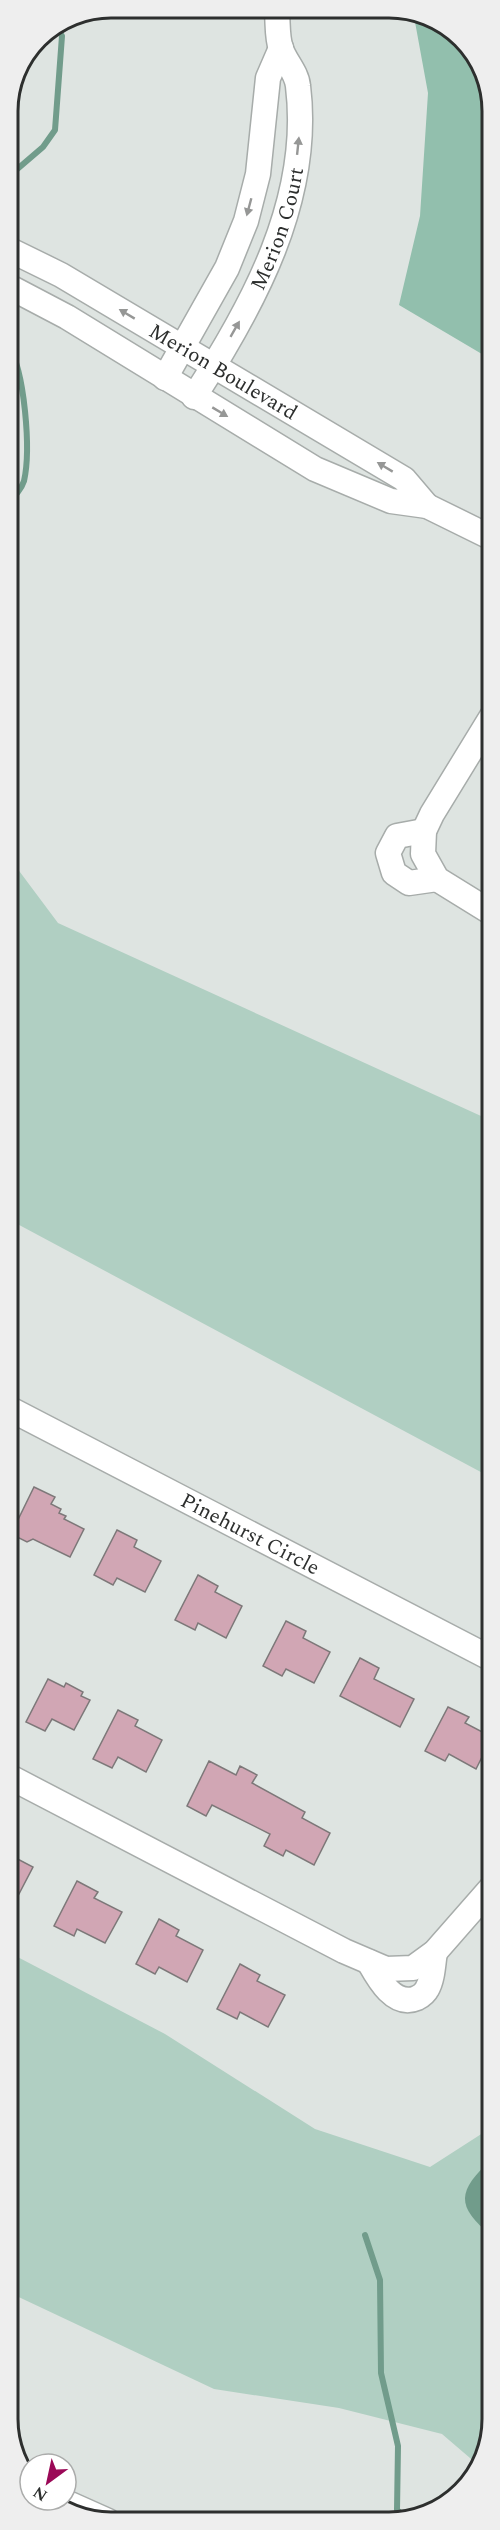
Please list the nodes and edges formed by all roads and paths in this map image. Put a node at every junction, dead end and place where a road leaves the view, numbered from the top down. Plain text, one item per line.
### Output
1 (278, 18) edge
2 (281, 48) junction
3 (18, 254) edge
4 (18, 291) edge
5 (183, 347) junction
6 (215, 365) junction
7 (165, 378) junction
8 (194, 397) junction
9 (428, 506) junction
10 (482, 533) edge
11 (482, 732) edge
12 (424, 831) junction
13 (438, 879) junction
14 (482, 907) edge
15 (18, 1413) edge
16 (482, 1654) edge
17 (18, 1781) edge
18 (482, 1898) edge

1 - 2 street, Merion Court
2 -> 5 street, Merion Court
6 -> 2 street, Merion Court
5 -> 3 street, Merion Boulevard
4 - 7 street, Merion Boulevard
5 - 6 street, Merion Boulevard
5 - 7 street, Merion Court
6 - 8 street, Merion Court
9 -> 6 street, Merion Boulevard
7 - 8 street, Merion Boulevard
8 -> 9 street, Merion Boulevard
9 - 10 street, Merion Boulevard
11 - 12 street
12 - 13 street
12 - 13 street
13 - 14 street
15 - 16 street, Pinehurst Circle
17 - 18 street

